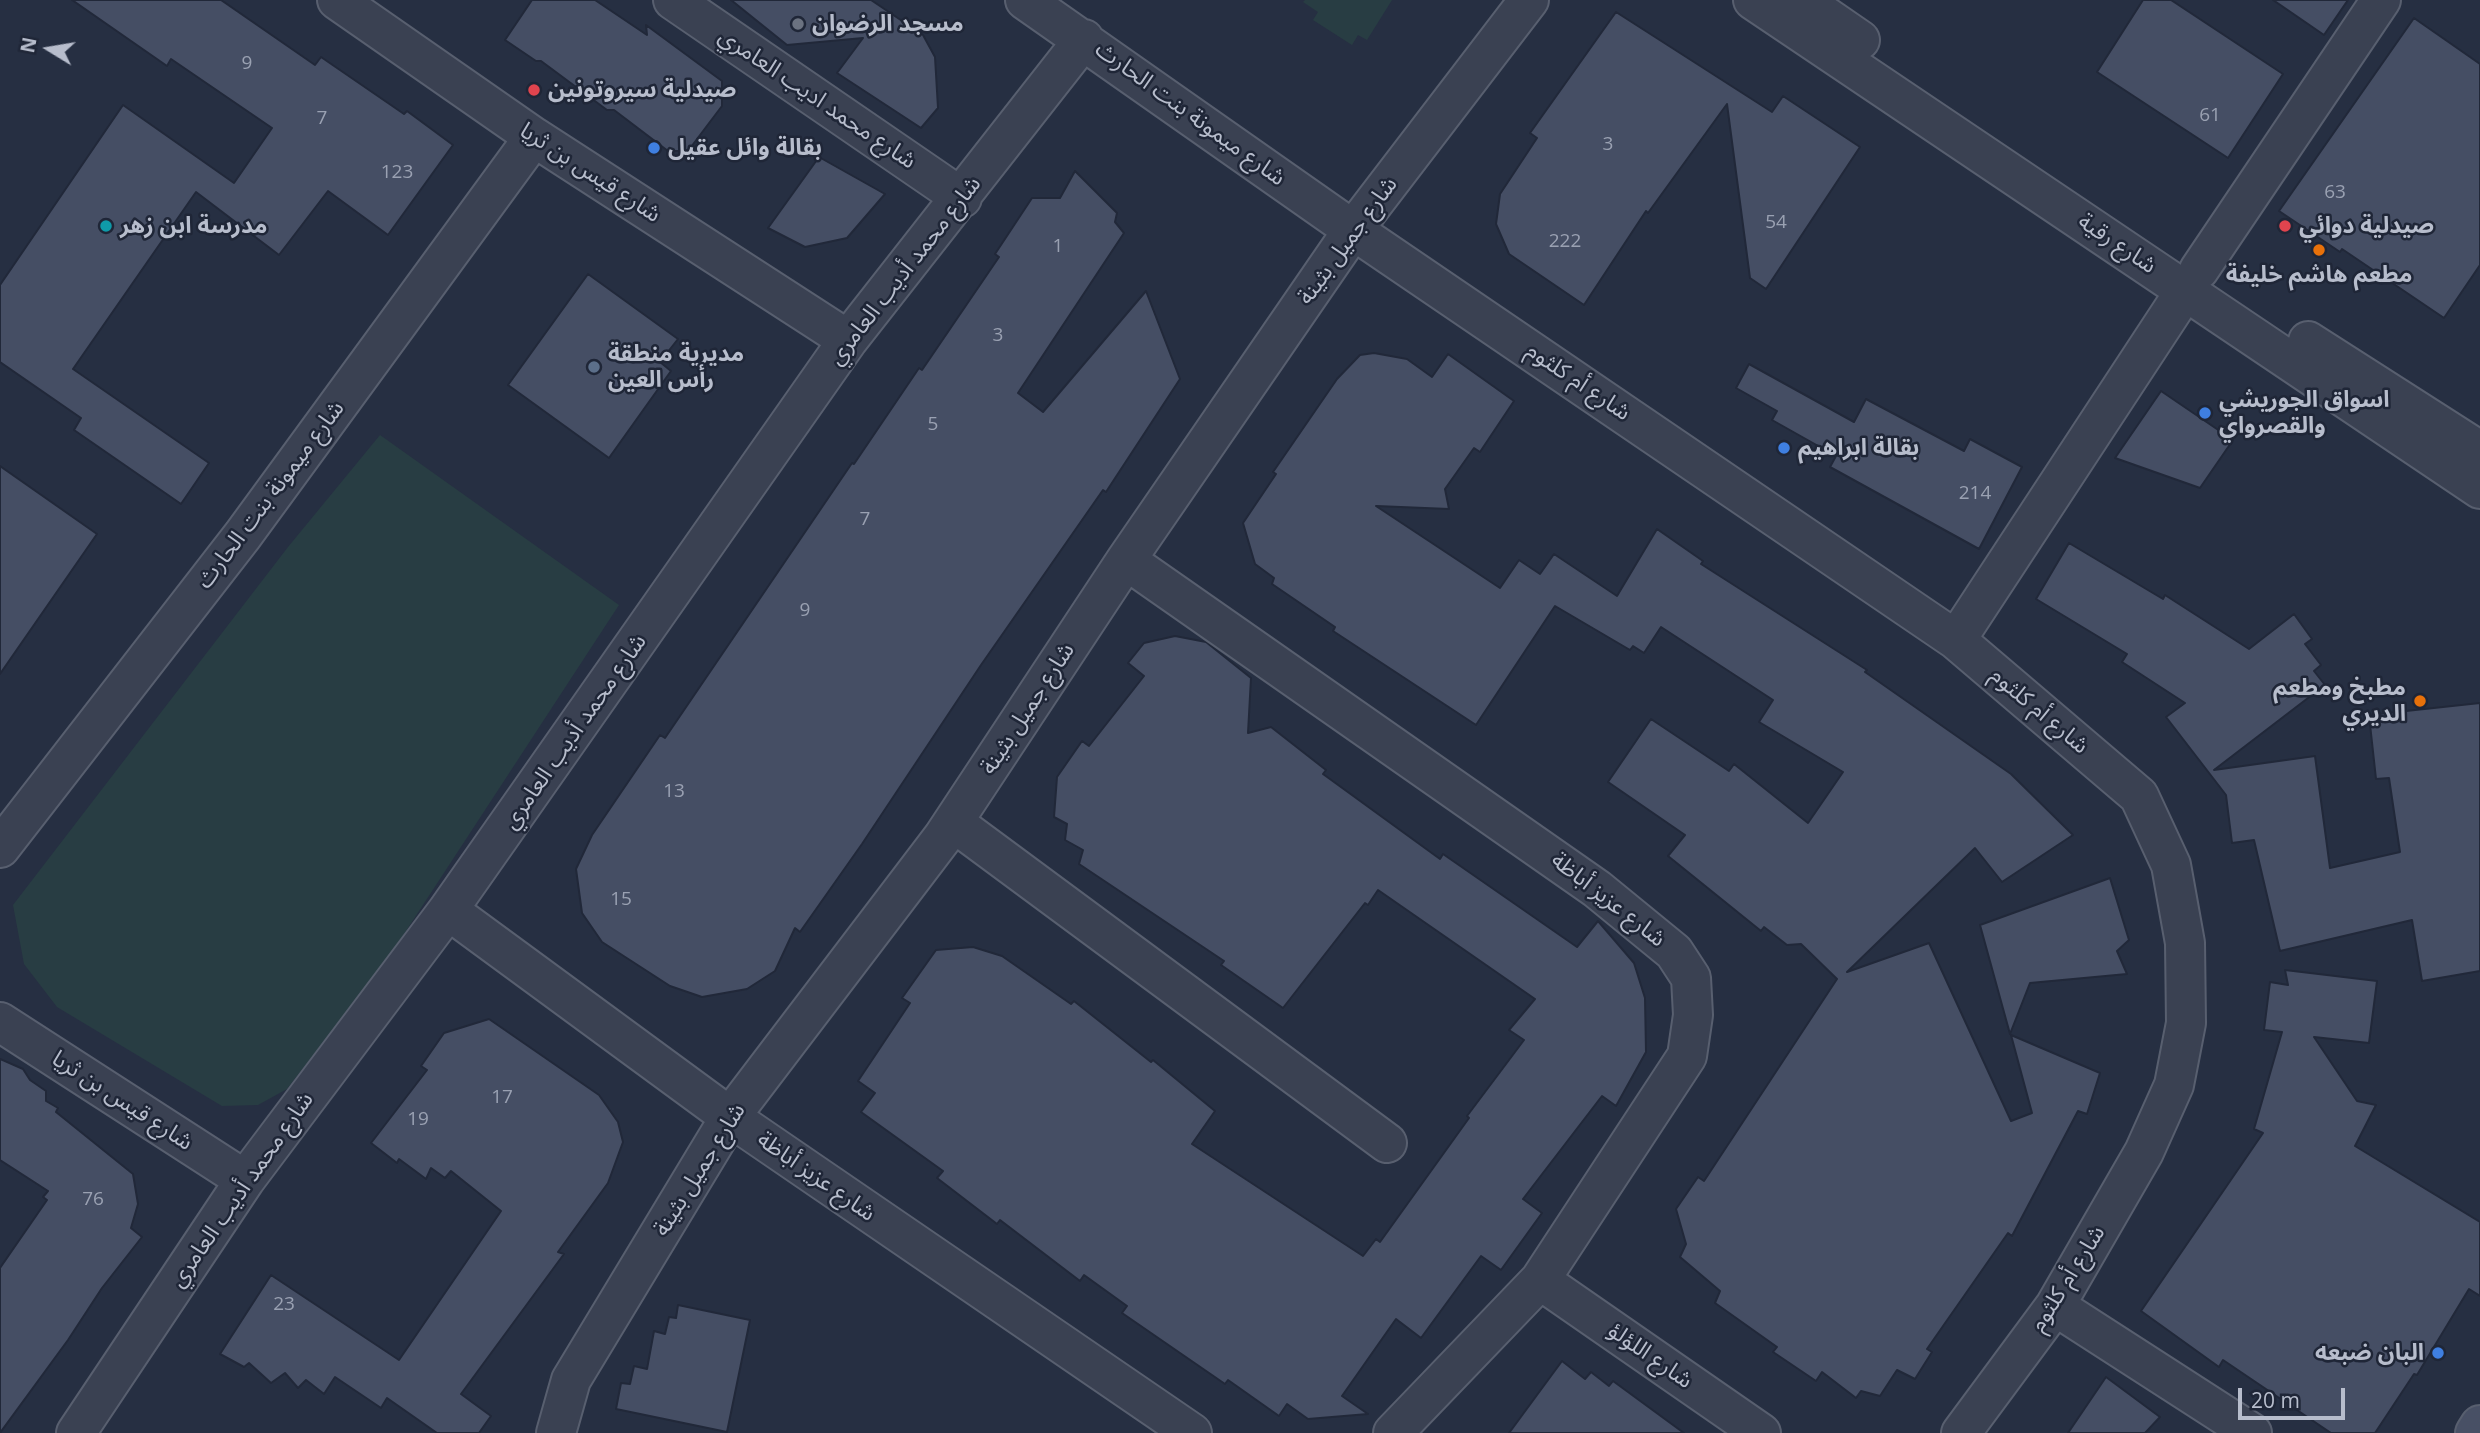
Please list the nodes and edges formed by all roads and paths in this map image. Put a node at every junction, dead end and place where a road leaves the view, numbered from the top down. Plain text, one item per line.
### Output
1 (337, 0) edge
2 (673, 0) edge
3 (1025, 0) edge
4 (1529, 0) edge
5 (1753, 0) edge
6 (1802, 0) edge
7 (2381, 0) edge
8 (1084, 38) junction
9 (534, 137) junction
10 (962, 198) junction
11 (1353, 230) junction
12 (2192, 280) junction
13 (848, 340) junction
14 (2480, 451) edge
15 (2480, 489) edge
16 (1126, 560) junction
17 (1956, 640) junction
18 (953, 822) junction
19 (0, 848) edge
20 (448, 910) junction
21 (0, 1022) edge
22 (730, 1117) junction
23 (1387, 1143) dead end
24 (245, 1180) junction
25 (1540, 1280) junction
26 (2055, 1306) junction
27 (2480, 1425) edge
28 (76, 1433) edge
29 (556, 1433) edge
30 (1192, 1433) edge
31 (1394, 1433) edge
32 (1761, 1433) edge
33 (1961, 1433) edge
34 (2252, 1433) edge
35 (2475, 1433) edge

1 - 9 street, شارع قيس بن ثريا
2 - 10 street, شارع محمد اديب العامري
3 - 8 street, شارع ميمونة بنت الحارث
4 - 11 street, شارع جميل بثينة
5 - 12 street, شارع رقية
6 - 12 street, شارع رقية
7 - 12 street
8 - 10 street, شارع محمد أديب العامري
8 - 11 street, شارع ميمونة بنت الحارث
9 - 13 street, شارع قيس بن ثريا
9 - 19 street, شارع ميمونة بنت الحارث
10 - 13 street, شارع محمد أديب العامري
11 - 16 street, شارع جميل بثينة
11 - 17 street, شارع أم كلثوم
12 - 14 street, شارع رقية
12 - 15 street, شارع رقية
12 - 17 street
13 - 20 street, شارع محمد أديب العامري
16 - 18 street, شارع جميل بثينة
16 - 25 street, شارع عزيز أباظة
17 - 26 street, شارع أم كلثوم
18 - 22 street, شارع جميل بثينة
18 - 23 street
20 - 22 street, شارع عزيز أباظة
20 - 24 street, شارع محمد أديب العامري
21 - 24 street, شارع قيس بن ثريا
22 - 29 street, شارع جميل بثينة
22 - 30 street, شارع عزيز أباظة
24 - 28 street, شارع محمد أديب العامري
25 - 31 street, شارع عزيز أباظة
25 - 32 street, شارع اللؤلؤ
26 - 33 street, شارع أم كلثوم
26 - 34 street
27 - 35 main road

